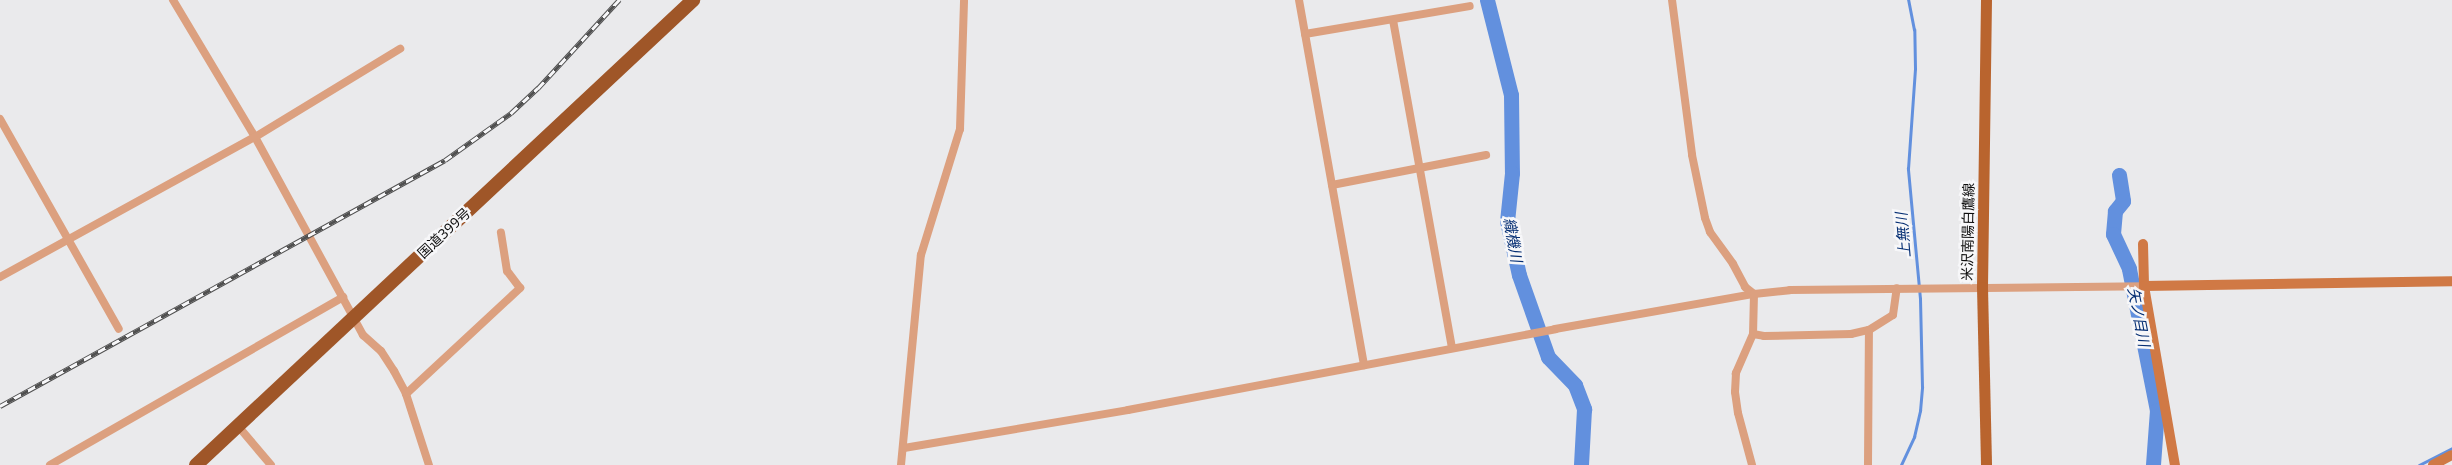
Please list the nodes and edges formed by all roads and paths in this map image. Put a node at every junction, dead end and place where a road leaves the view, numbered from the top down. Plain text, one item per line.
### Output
1 (173, 0) edge
2 (692, 0) edge
3 (964, 0) edge
4 (1298, 0) edge
5 (1672, 0) edge
6 (1986, 0) edge
7 (1470, 6) dead end
8 (1392, 20) junction
9 (1305, 34) junction
10 (400, 49) dead end
11 (0, 119) edge
12 (255, 137) junction
13 (1486, 155) dead end
14 (1418, 168) junction
15 (1332, 185) junction
16 (501, 232) dead end
17 (68, 238) junction
18 (2143, 244) dead end
19 (0, 277) edge
20 (2452, 281) edge
21 (2144, 286) junction
22 (1982, 287) junction
23 (1897, 288) junction
24 (1754, 294) junction
25 (343, 297) junction
26 (354, 318) junction
27 (119, 328) dead end
28 (1868, 330) junction
29 (1753, 334) junction
30 (1452, 348) junction
31 (1364, 365) junction
32 (406, 394) junction
33 (238, 426) junction
34 (904, 448) junction
35 (2452, 455) edge
36 (50, 465) edge
37 (196, 465) edge
38 (270, 465) edge
39 (429, 465) edge
40 (901, 465) edge
41 (1752, 465) edge
42 (1868, 465) edge
43 (1986, 465) edge
44 (2176, 465) edge
45 (2433, 465) edge

1 - 12 street
2 - 26 highway, 国道399号
3 - 34 street
4 - 9 street
5 - 24 street
6 - 22 main road, 米沢南陽白鷹線
7 - 8 street
8 - 9 street
8 - 14 street
9 - 15 street
10 - 12 street
11 - 17 street
12 - 17 street
12 - 25 street
13 - 14 street
14 - 15 street
14 - 30 street
15 - 31 street
16 - 32 street
17 - 19 street
17 - 27 street
18 - 21 street
20 - 21 street
21 - 22 street
21 - 44 street
22 - 23 street
22 - 43 main road, 米沢南陽白鷹線
23 - 24 street
23 - 28 street
24 - 29 street
24 - 30 street
25 - 26 street
25 - 36 street
26 - 32 street
26 - 33 highway, 国道399号
28 - 29 street
28 - 42 street
29 - 41 street
30 - 31 street
31 - 34 street
32 - 39 street
33 - 37 highway, 国道399号
33 - 38 street
34 - 40 street
35 - 45 street

